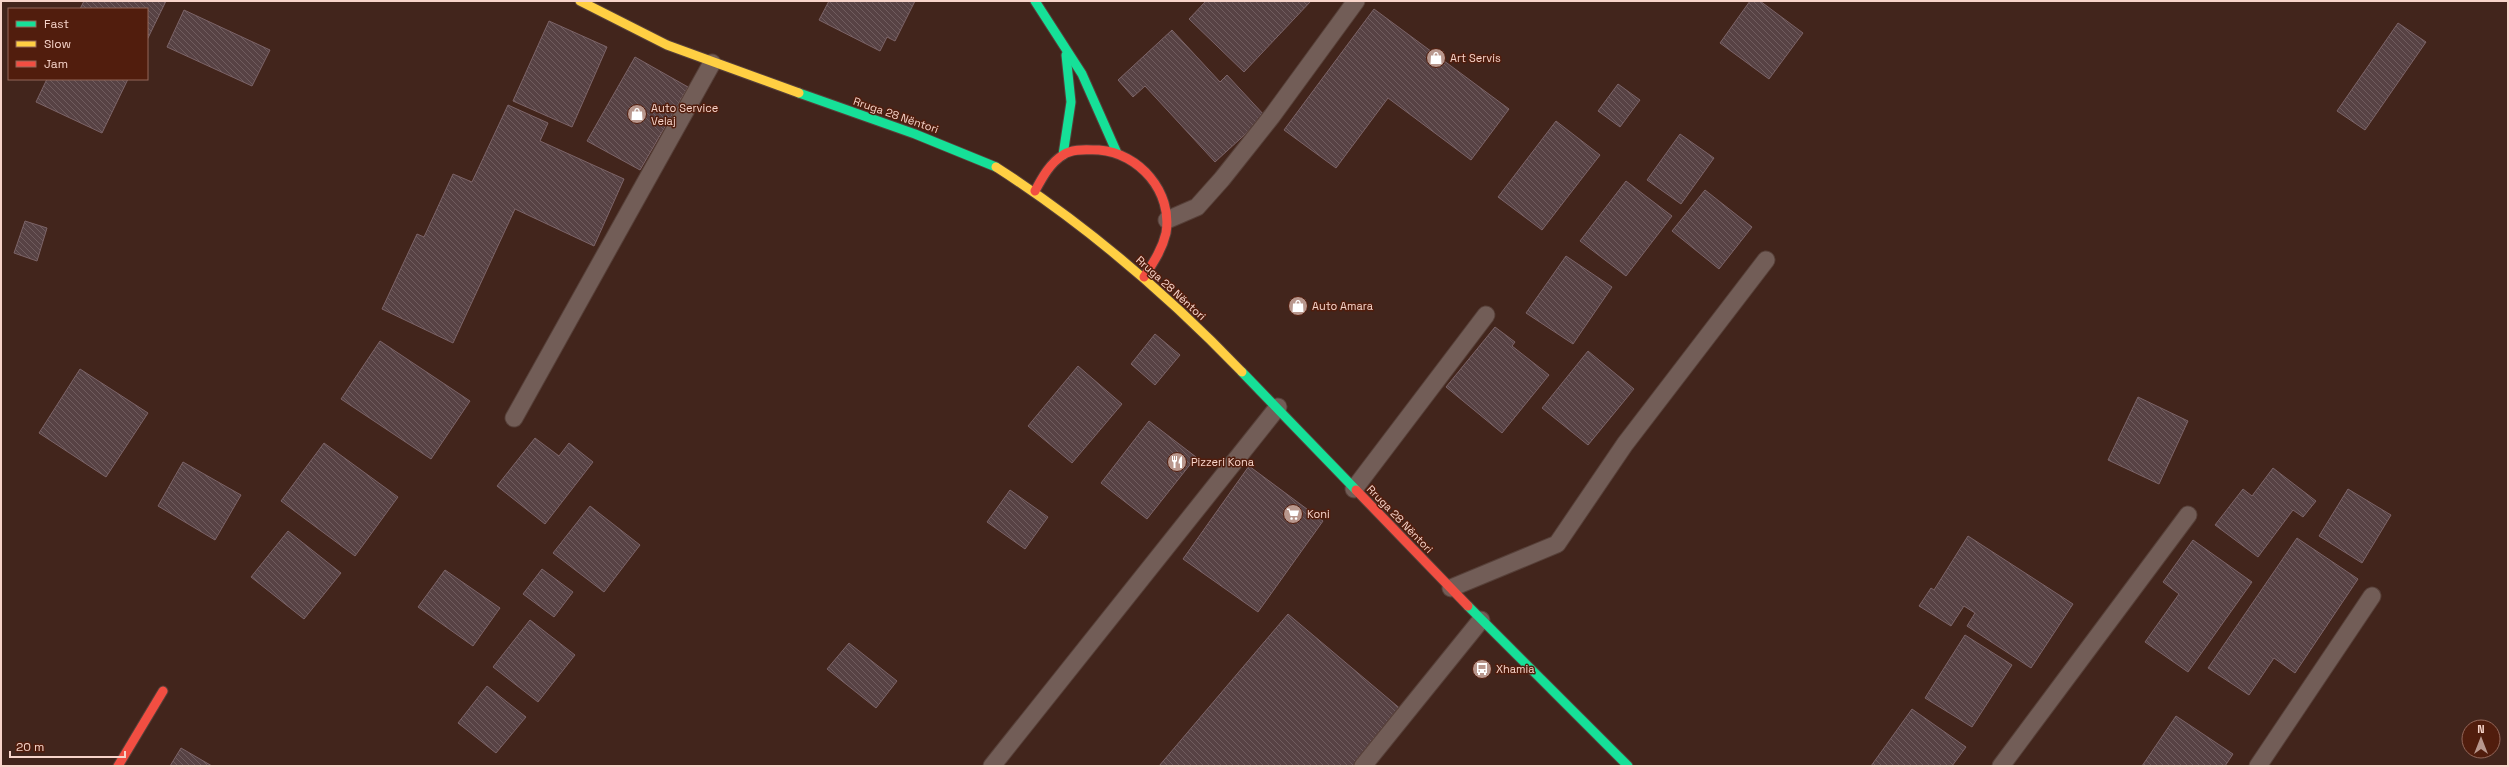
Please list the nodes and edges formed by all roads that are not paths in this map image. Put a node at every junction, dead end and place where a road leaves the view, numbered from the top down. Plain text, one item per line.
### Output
1 (580, 1) edge
2 (1035, 1) edge
3 (1356, 1) edge
4 (1064, 42) junction
5 (712, 63) junction
6 (1117, 153) junction
7 (1063, 154) junction
8 (1034, 191) junction
9 (1167, 220) junction
10 (1766, 260) dead end
11 (1144, 277) junction
12 (1486, 315) dead end
13 (1278, 407) junction
14 (514, 418) dead end
15 (1354, 489) junction
16 (2188, 515) dead end
17 (1451, 588) junction
18 (2372, 596) dead end
19 (1481, 620) junction
20 (162, 691) dead end
21 (118, 766) edge
22 (992, 766) edge
23 (1363, 766) edge
24 (1628, 766) edge
25 (2001, 766) edge
26 (2258, 766) edge

1 - 5 main road, Rruga 28 Nëntori
2 - 4 main road
3 - 9 lane
4 - 6 main road
4 - 7 main road
5 - 8 main road, Rruga 28 Nëntori
5 - 14 lane
6 - 7 main road
6 - 9 main road
7 - 8 main road
8 - 11 main road, Rruga 28 Nëntori
9 - 11 main road
10 - 17 lane
11 - 13 main road, Rruga 28 Nëntori
12 - 15 lane
13 - 15 main road, Rruga 28 Nëntori
13 - 22 lane
15 - 17 main road, Rruga 28 Nëntori
16 - 25 lane
17 - 19 main road, Rruga 28 Nëntori
18 - 26 lane
19 - 23 lane
19 - 24 main road, Rruga 28 Nëntori
20 - 21 main road

